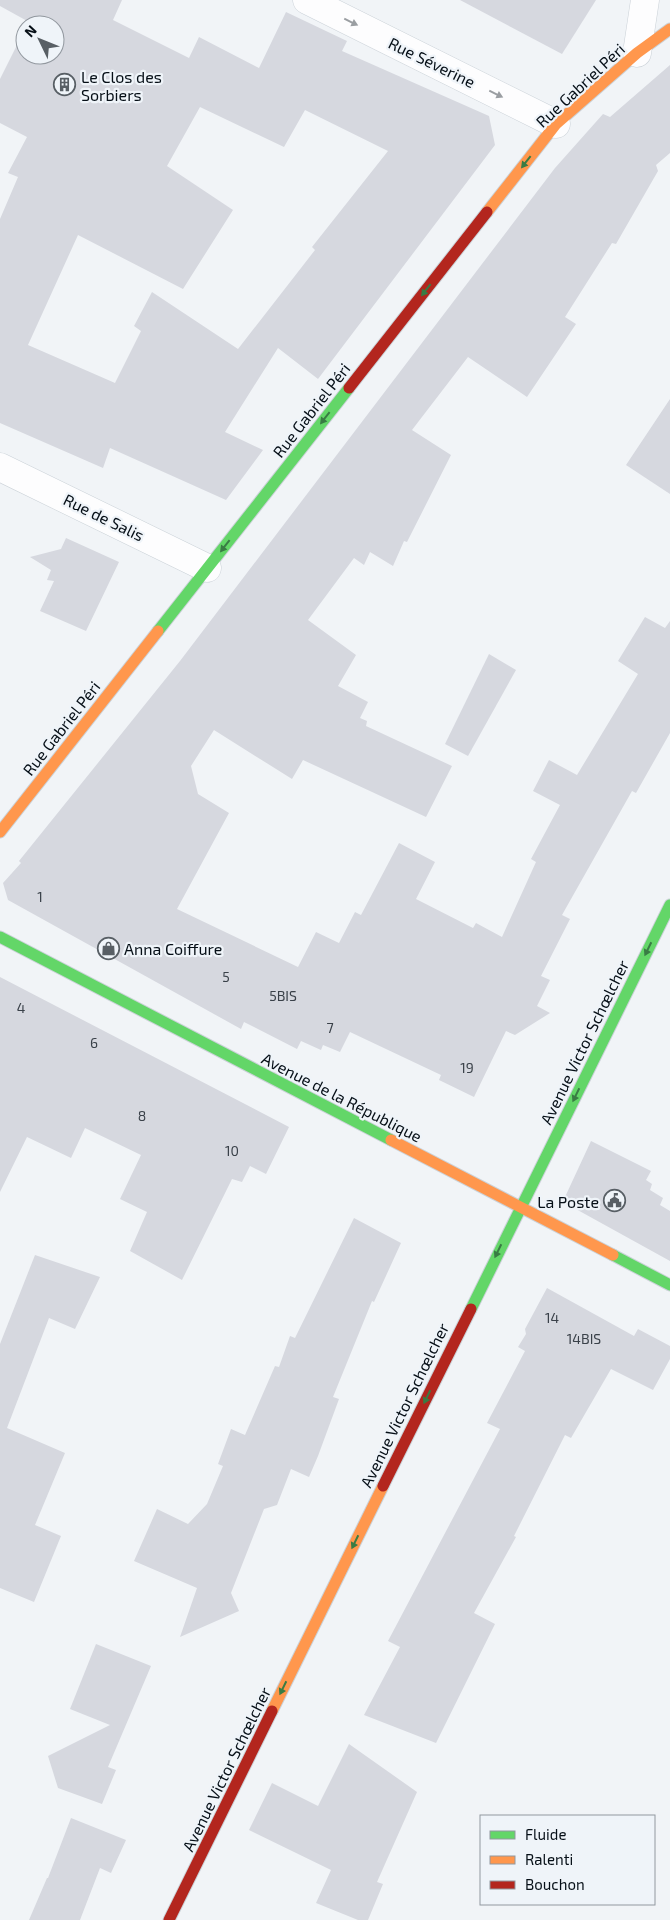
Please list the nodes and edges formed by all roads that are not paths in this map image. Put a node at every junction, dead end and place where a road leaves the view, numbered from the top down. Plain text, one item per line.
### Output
1 (307, 0) edge
2 (645, 0) edge
3 (670, 29) edge
4 (638, 53) junction
5 (556, 124) junction
6 (0, 466) edge
7 (208, 568) junction
8 (0, 832) edge
9 (670, 906) edge
10 (0, 937) edge
11 (520, 1207) junction
12 (670, 1285) edge
13 (170, 1920) edge

1 -> 5 street, Rue Séverine
2 - 4 street
3 - 4 street, Rue Gabriel Péri
4 - 5 street, Rue Gabriel Péri
5 -> 7 street, Rue Gabriel Péri
6 - 7 street, Rue de Salis
7 - 8 street, Rue Gabriel Péri
9 -> 11 street, Avenue Victor Schœlcher
10 - 11 street, Avenue de la République
11 - 12 street, Avenue de la République
11 -> 13 street, Avenue Victor Schœlcher

